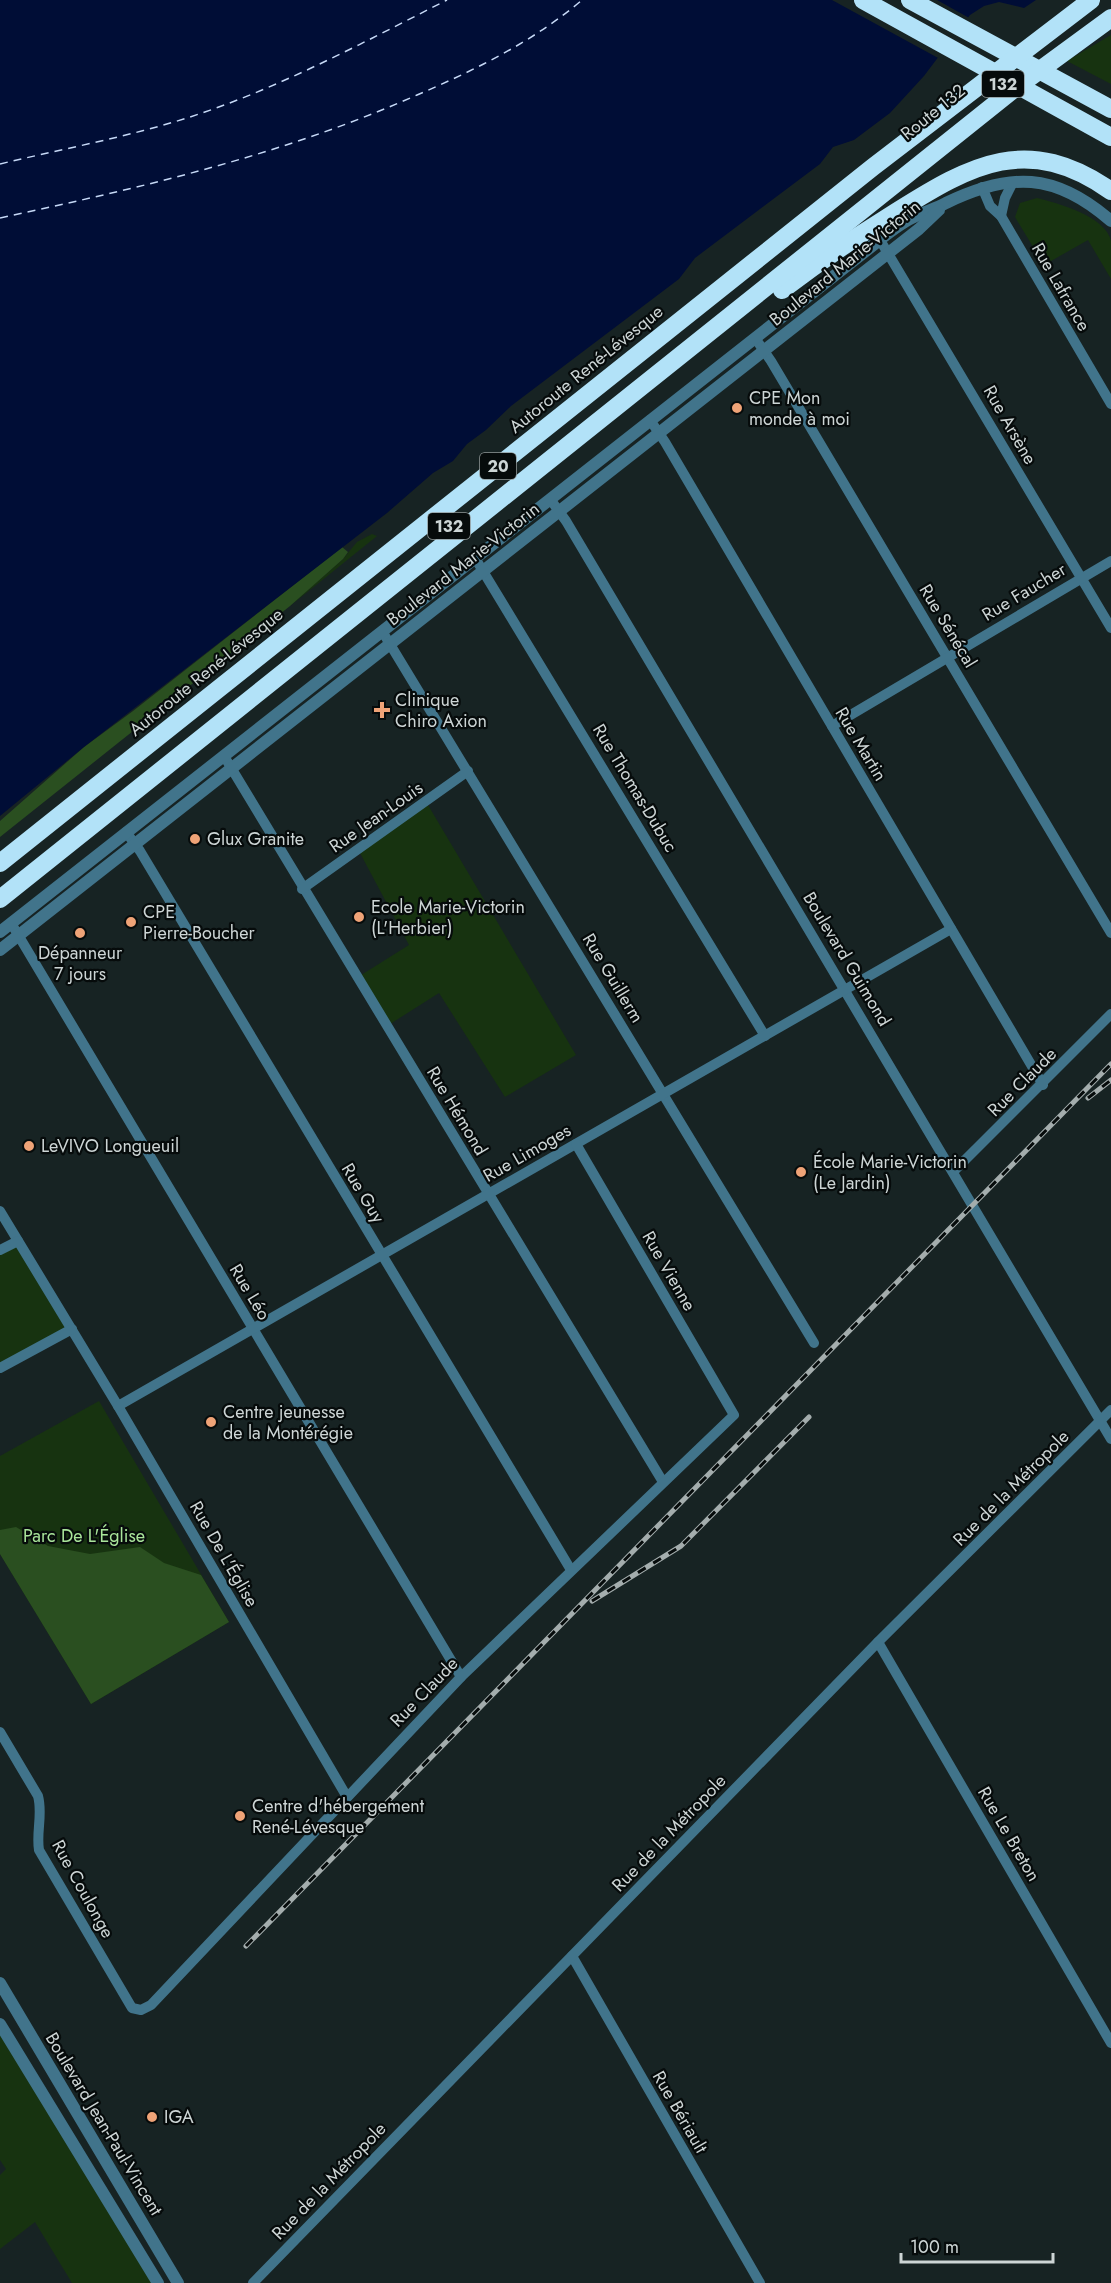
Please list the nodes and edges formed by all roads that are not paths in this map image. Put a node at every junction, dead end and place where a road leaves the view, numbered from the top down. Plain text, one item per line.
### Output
1 (863, 0) edge
2 (910, 0) edge
3 (1079, 0) edge
4 (1091, 0) edge
5 (1111, 4) edge
6 (1111, 18) edge
7 (1060, 22) junction
8 (1111, 109) edge
9 (1111, 137) edge
10 (898, 168) joint
11 (1013, 182) junction
12 (981, 187) junction
13 (1111, 191) edge
14 (946, 203) junction
15 (1001, 216) junction
16 (1111, 221) edge
17 (880, 240) junction
18 (889, 252) junction
19 (755, 338) junction
20 (764, 350) junction
21 (1111, 404) edge
22 (650, 420) junction
23 (659, 433) junction
24 (550, 499) junction
25 (559, 511) junction
26 (475, 558) junction
27 (1111, 561) edge
28 (484, 570) junction
29 (1081, 578) junction
30 (1111, 628) edge
31 (382, 631) junction
32 (391, 643) junction
33 (947, 658) junction
34 (832, 726) junction
35 (224, 756) junction
36 (232, 768) junction
37 (468, 771) junction
38 (126, 832) junction
39 (135, 844) junction
40 (0, 863) edge
41 (0, 885) edge
42 (302, 889) junction
43 (0, 899) edge
44 (6, 917) edge
45 (951, 929) junction
46 (0, 932) edge
47 (1111, 933) edge
48 (20, 935) junction
49 (0, 950) edge
50 (845, 989) junction
51 (1111, 1014) edge
52 (765, 1036) junction
53 (1043, 1085) junction
54 (663, 1094) junction
55 (576, 1144) junction
56 (954, 1172) junction
57 (488, 1194) junction
58 (0, 1211) edge
59 (18, 1241) junction
60 (0, 1250) edge
61 (381, 1256) junction
62 (72, 1329) junction
63 (253, 1329) junction
64 (814, 1343) dead end
65 (0, 1368) edge
66 (118, 1406) junction
67 (1111, 1410) edge
68 (734, 1415) joint
69 (1101, 1421) junction
70 (1111, 1439) edge
71 (663, 1482) junction
72 (571, 1570) junction
73 (878, 1642) junction
74 (461, 1677) junction
75 (0, 1732) edge
76 (347, 1797) junction
77 (572, 1956) junction
78 (0, 1983) edge
79 (151, 2005) joint
80 (0, 2024) edge
81 (1111, 2043) edge
82 (71, 2105) junction
83 (57, 2118) junction
84 (158, 2283) edge
85 (178, 2283) edge
86 (253, 2283) edge
87 (760, 2283) edge

1 - 9 highway
2 - 8 highway
3 - 7 highway
4 - 7 highway
5 - 10 highway, Route 132 / 132
6 - 43 highway
7 - 40 highway, Autoroute René-Lévesque / 20
10 - 41 highway, Autoroute René-Lévesque / 132
11 - 12 street, Boulevard Marie-Victorin
11 - 15 street
11 - 16 street, Boulevard Marie-Victorin
12 - 14 street, Boulevard Marie-Victorin
12 - 15 street, Rue Lafrance
13 - 44 highway
14 - 17 street, Boulevard Marie-Victorin
14 - 18 street, Boulevard Marie-Victorin
15 - 21 street, Rue Lafrance
17 - 18 street, Rue Arsène
17 - 19 street, Boulevard Marie-Victorin
18 - 20 street, Boulevard Marie-Victorin
18 - 29 street, Rue Arsène
19 - 20 street, Rue Sénécal
19 - 22 street, Boulevard Marie-Victorin
20 - 23 street, Boulevard Marie-Victorin
20 - 33 street, Rue Sénécal
22 - 23 street, Rue Martin
22 - 24 street, Boulevard Marie-Victorin
23 - 25 street, Boulevard Marie-Victorin
23 - 34 street, Rue Martin
24 - 25 street, Boulevard Guimond
24 - 26 street, Boulevard Marie-Victorin
25 - 28 street, Boulevard Marie-Victorin
25 - 50 street, Boulevard Guimond
26 - 28 street, Rue Thomas-Dubuc
26 - 31 street, Boulevard Marie-Victorin
27 - 29 street, Rue Faucher
28 - 32 street, Boulevard Marie-Victorin
28 - 52 street, Rue Thomas-Dubuc
29 - 30 street, Rue Arsène
29 - 33 street, Rue Faucher
31 - 32 street, Rue Guillerm
31 - 35 street, Boulevard Marie-Victorin
32 - 36 street, Boulevard Marie-Victorin
32 - 37 street, Rue Guillerm
33 - 34 street, Rue Faucher
33 - 47 street, Rue Sénécal
34 - 45 street, Rue Martin
35 - 36 street, Rue Hémond
35 - 38 street, Boulevard Marie-Victorin
36 - 39 street, Boulevard Marie-Victorin
36 - 42 street, Rue Hémond
37 - 42 street, Rue Jean-Louis
37 - 54 street, Rue Guillerm
38 - 39 street, Rue Guy
38 - 44 street, Boulevard Marie-Victorin
39 - 48 street, Boulevard Marie-Victorin
39 - 61 street, Rue Guy
42 - 57 street, Rue Hémond
44 - 46 street, Boulevard Marie-Victorin
44 - 48 street, Rue Léo
45 - 50 street, Rue Limoges
45 - 53 street, Rue Martin
48 - 49 street, Boulevard Marie-Victorin
48 - 63 street, Rue Léo
50 - 52 street, Rue Limoges
50 - 56 street, Boulevard Guimond
51 - 53 street, Rue Claude
52 - 54 street, Rue Limoges
53 - 56 street, Rue Claude
54 - 55 street, Rue Limoges
54 - 64 street, Rue Guillerm
55 - 57 street, Rue Limoges
55 - 68 street, Rue Vienne
56 - 69 street, Boulevard Guimond
57 - 61 street, Rue Limoges
57 - 71 street, Rue Hémond
58 - 59 street, Rue De L'Église
59 - 60 street
59 - 62 street, Rue De L'Église
61 - 63 street, Rue Limoges
61 - 72 street, Rue Guy
62 - 65 street
62 - 66 street, Rue De L'Église
63 - 66 street, Rue Limoges
63 - 74 street, Rue Léo
66 - 76 street, Rue De L'Église
67 - 69 street, Rue de la Métropole
68 - 71 street, Rue Claude
69 - 70 street, Boulevard Guimond
69 - 73 street, Rue de la Métropole
71 - 72 street, Rue Claude
72 - 74 street, Rue Claude
73 - 77 street, Rue de la Métropole
73 - 81 street, Rue Le Breton
74 - 76 street, Rue Claude
75 - 79 street, Rue Coulonge
76 - 79 street, Rue Claude
77 - 86 street, Rue de la Métropole
77 - 87 street, Rue Bériault
78 - 82 street, Boulevard Jean-Paul-Vincent
80 - 83 street, Boulevard Jean-Paul-Vincent
82 - 83 street
82 - 85 street, Boulevard Jean-Paul-Vincent
83 - 84 street, Boulevard Jean-Paul-Vincent

